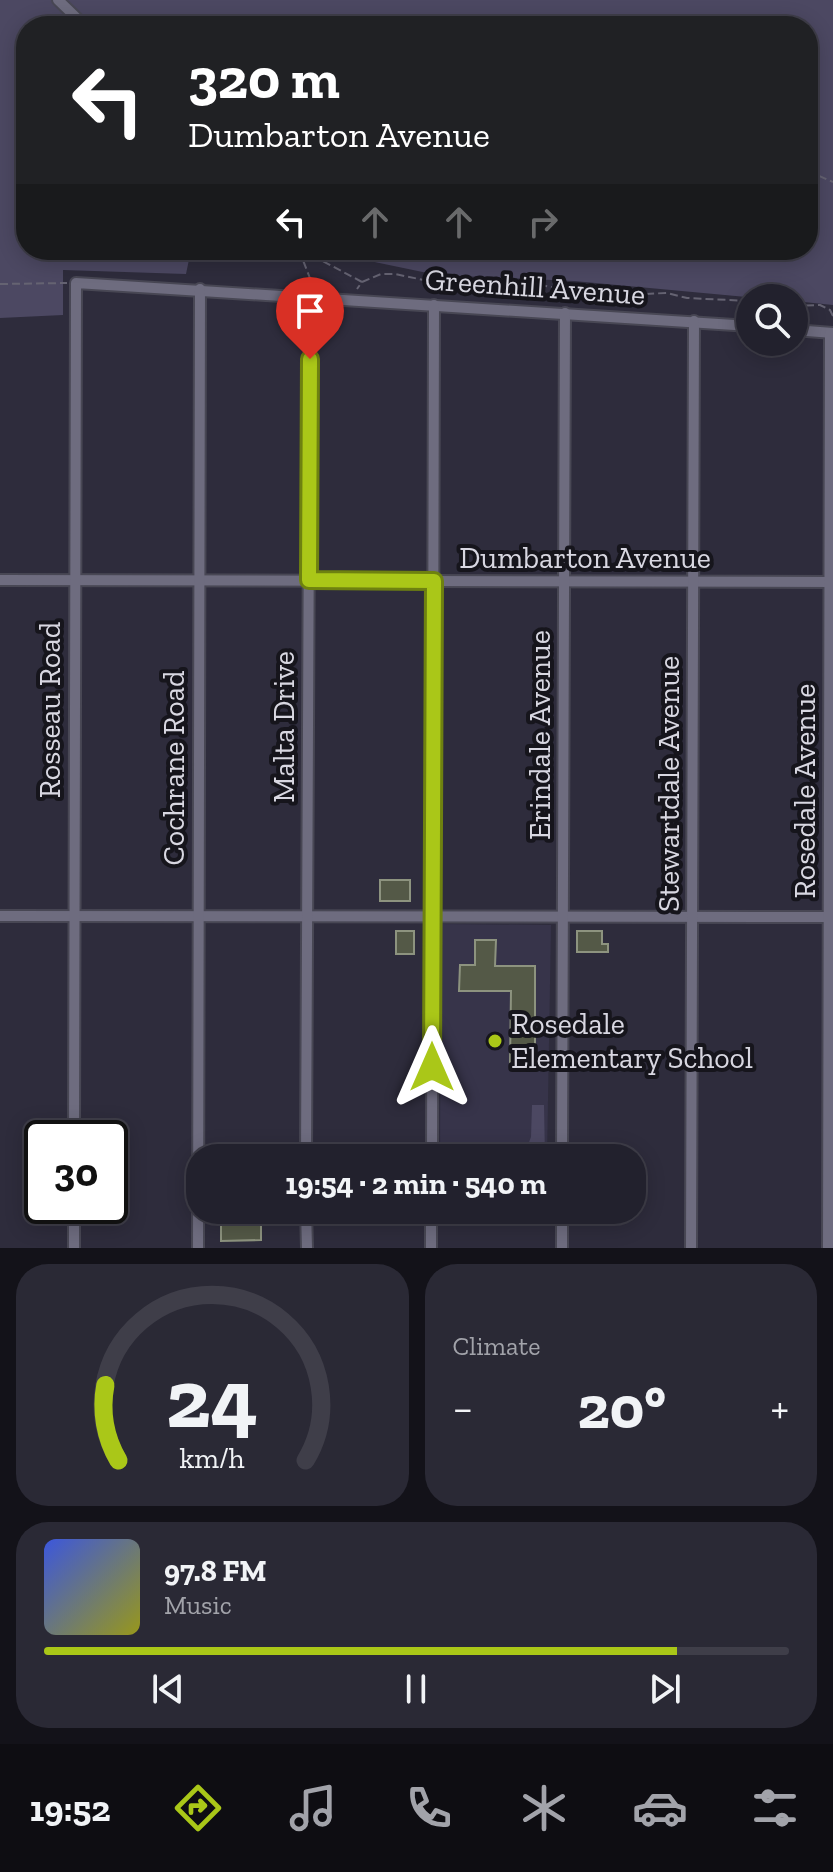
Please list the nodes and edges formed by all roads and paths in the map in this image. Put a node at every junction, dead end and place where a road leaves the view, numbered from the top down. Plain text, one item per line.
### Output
1 (58, 0) edge
2 (72, 16) edge
3 (304, 260) edge
4 (320, 260) edge
5 (362, 282) junction
6 (76, 283) junction
7 (0, 284) edge
8 (200, 289) junction
9 (357, 290) dead end
10 (312, 292) junction
11 (736, 300) edge
12 (434, 305) junction
13 (808, 305) edge
14 (565, 313) junction
15 (833, 316) edge
16 (694, 321) junction
17 (736, 325) edge
18 (808, 331) edge
19 (831, 333) edge
20 (0, 580) edge
21 (74, 580) junction
22 (199, 580) junction
23 (309, 580) junction
24 (434, 581) junction
25 (565, 581) junction
26 (693, 582) junction
27 (831, 582) edge
28 (198, 915) junction
29 (0, 916) edge
30 (75, 916) junction
31 (433, 916) junction
32 (563, 917) junction
33 (692, 917) junction
34 (831, 917) edge
35 (308, 918) junction
36 (74, 1120) edge
37 (306, 1144) edge
38 (432, 1144) edge
39 (562, 1144) edge
40 (74, 1224) edge
41 (306, 1224) edge
42 (431, 1224) edge
43 (562, 1224) edge
44 (74, 1248) edge
45 (198, 1248) edge
46 (307, 1248) edge
47 (431, 1248) edge
48 (562, 1248) edge
49 (691, 1248) edge
50 (828, 1248) edge

1 - 2 street
3 - 10 path
4 - 5 path
5 - 9 path
5 - 11 path
6 - 7 path
6 - 8 street, Greenhill Avenue
6 - 21 street, Rosseau Road
8 - 10 street, Greenhill Avenue
8 - 22 street, Cochrane Road
10 - 12 street, Greenhill Avenue
10 - 23 street, Malta Drive
12 - 14 street, Greenhill Avenue
12 - 24 street
13 - 15 path
14 - 16 street, Greenhill Avenue
14 - 25 street, Erindale Avenue
16 - 17 street, Greenhill Avenue
16 - 26 street, Stewartdale Avenue
18 - 19 street
19 - 27 street, Rosedale Avenue
20 - 21 street, Dumbarton Avenue
21 - 22 street, Dumbarton Avenue
21 - 30 street, Rosseau Road
22 - 23 street, Dumbarton Avenue
22 - 28 street, Cochrane Road
23 - 24 street, Dumbarton Avenue
23 - 35 street, Malta Drive
24 - 25 street, Dumbarton Avenue
24 - 31 street
25 - 26 street, Dumbarton Avenue
25 - 32 street, Erindale Avenue
26 - 27 street, Dumbarton Avenue
26 - 33 street, Stewartdale Avenue
27 - 34 street, Rosedale Avenue
28 - 30 street
28 - 35 street
28 - 45 street, Cochrane Road
29 - 30 street
30 - 36 street, Rosseau Road
31 - 32 street
31 - 35 street
31 - 38 street
32 - 33 street
32 - 39 street, Erindale Avenue
33 - 34 street
33 - 49 street, Stewartdale Avenue
34 - 50 street, Rosedale Avenue
35 - 37 street, Malta Drive
40 - 44 street
41 - 46 street
42 - 47 street
43 - 48 street

